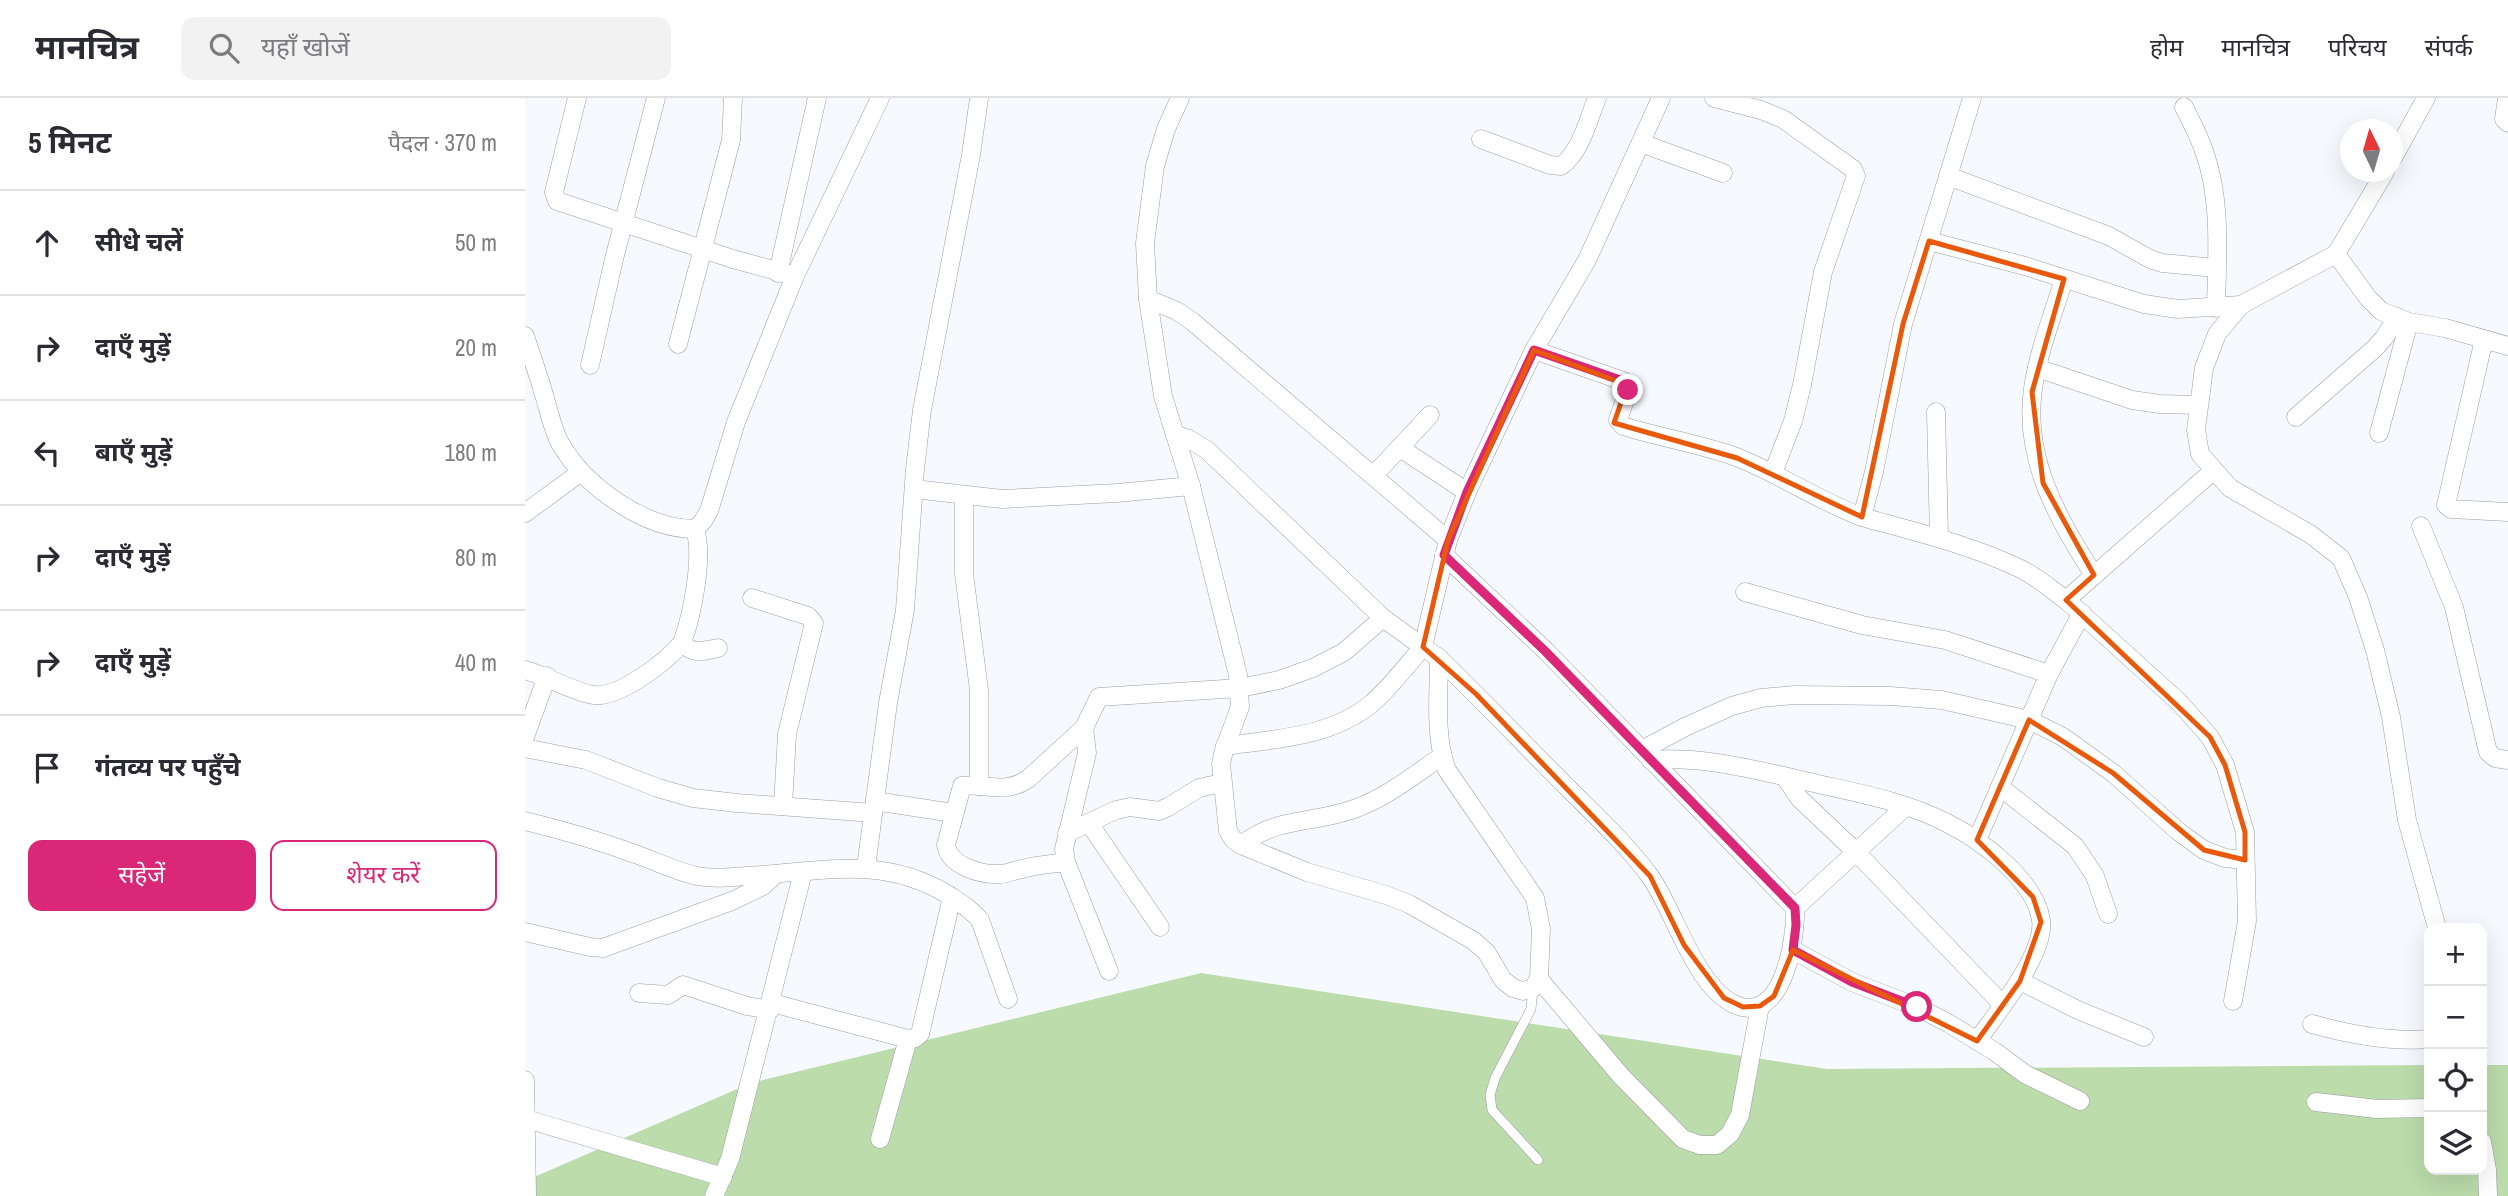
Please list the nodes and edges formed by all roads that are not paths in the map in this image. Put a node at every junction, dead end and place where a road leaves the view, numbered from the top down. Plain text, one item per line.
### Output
1 (577, 98) edge
2 (656, 98) edge
3 (733, 98) edge
4 (817, 98) edge
5 (880, 98) edge
6 (979, 98) edge
7 (1180, 98) edge
8 (1597, 98) edge
9 (1661, 98) edge
10 (1714, 98) edge
11 (1972, 98) edge
12 (2426, 98) edge
13 (2507, 98) edge
14 (2184, 107) dead end
15 (2508, 123) edge
16 (1481, 139) dead end
17 (2403, 139) edge
18 (1641, 143) junction
19 (1723, 173) dead end
20 (1948, 176) junction
21 (2379, 182) edge
22 (624, 224) junction
23 (1929, 241) junction
24 (703, 249) junction
25 (2336, 254) junction
26 (2216, 268) junction
27 (787, 275) junction
28 (2064, 279) junction
29 (1147, 299) junction
30 (2241, 305) junction
31 (2216, 308) junction
32 (2403, 320) junction
33 (525, 336) edge
34 (2484, 340) junction
35 (678, 344) dead end
36 (2508, 346) edge
37 (1534, 350) junction
38 (590, 365) dead end
39 (2037, 369) junction
40 (2198, 405) junction
41 (1936, 412) dead end
42 (1430, 415) dead end
43 (2296, 417) dead end
44 (2379, 433) dead end
45 (1175, 435) junction
46 (1400, 447) junction
47 (2213, 471) junction
48 (581, 472) junction
49 (1773, 473) junction
50 (1374, 475) junction
51 (1191, 486) junction
52 (914, 489) junction
53 (1467, 492) junction
54 (964, 496) junction
55 (2508, 510) edge
56 (525, 513) edge
57 (1862, 517) junction
58 (2421, 526) dead end
59 (695, 529) junction
60 (1939, 537) junction
61 (1446, 548) junction
62 (2094, 575) junction
63 (1745, 592) dead end
64 (752, 598) dead end
65 (2066, 600) junction
66 (2081, 613) junction
67 (1383, 618) junction
68 (681, 643) junction
69 (1423, 647) junction
70 (718, 648) dead end
71 (1439, 658) junction
72 (525, 670) edge
73 (2049, 674) junction
74 (547, 676) junction
75 (1240, 688) junction
76 (2029, 720) junction
77 (1084, 727) junction
78 (526, 729) edge
79 (1225, 746) junction
80 (525, 748) edge
81 (1647, 755) junction
82 (1442, 756) junction
83 (2508, 760) edge
84 (1785, 776) junction
85 (1222, 783) junction
86 (979, 786) junction
87 (2000, 787) junction
88 (783, 806) junction
89 (874, 807) junction
90 (1905, 807) junction
91 (953, 813) junction
92 (525, 821) edge
93 (1089, 823) junction
94 (1067, 833) junction
95 (1977, 840) junction
96 (1241, 845) junction
97 (1856, 852) junction
98 (2245, 860) junction
99 (1066, 862) junction
100 (866, 867) junction
101 (803, 872) junction
102 (776, 874) junction
103 (952, 897) junction
104 (1795, 908) junction
105 (2108, 914) dead end
106 (2436, 923) edge
107 (1160, 927) dead end
108 (525, 932) edge
109 (1793, 950) junction
110 (1109, 971) dead end
111 (2019, 981) junction
112 (1536, 983) junction
113 (639, 993) dead end
114 (1008, 999) dead end
115 (2233, 1001) dead end
116 (2003, 1005) junction
117 (1759, 1006) junction
118 (771, 1007) junction
119 (2312, 1024) dead end
120 (2144, 1037) dead end
121 (908, 1039) junction
122 (2424, 1039) edge
123 (1977, 1041) junction
124 (525, 1080) edge
125 (2080, 1101) dead end
126 (2316, 1102) dead end
127 (2424, 1108) edge
128 (526, 1119) edge
129 (880, 1139) dead end
130 (1538, 1160) dead end
131 (2487, 1170) edge
132 (723, 1177) junction
133 (527, 1196) edge
134 (714, 1196) edge
135 (2488, 1196) edge

1 - 22 street
2 - 22 street
3 - 24 street
4 - 27 street
5 - 27 street
6 - 52 street
7 - 29 street
8 - 16 street
9 - 18 street
10 - 49 street
11 - 20 street
12 - 17 street
13 - 15 street
14 - 26 street
18 - 19 street
18 - 37 street
20 - 23 street
20 - 26 street
21 - 25 street
22 - 24 street
22 - 38 street
23 - 28 street
23 - 57 street
24 - 27 street
24 - 35 street
25 - 30 street
25 - 32 street
26 - 31 street
27 - 59 street
28 - 31 street
28 - 39 street
29 - 45 street
29 - 50 street
30 - 31 street
30 - 40 street
32 - 34 street
32 - 43 street
32 - 44 street
33 - 48 street
34 - 36 street
34 - 55 street
37 - 49 street
37 - 53 street
39 - 40 street
39 - 62 street
40 - 47 street
41 - 60 street
42 - 46 street
45 - 51 street
45 - 67 street
46 - 50 street
46 - 53 street
47 - 62 street
47 - 106 street
48 - 56 street
48 - 59 street
49 - 57 street
50 - 61 street
51 - 54 street
51 - 75 street
52 - 54 street
52 - 89 street
53 - 61 street
54 - 86 street
57 - 60 street
58 - 83 street
59 - 68 street
60 - 65 street
61 - 69 street
61 - 81 street
62 - 65 street
63 - 73 street
64 - 88 street
65 - 66 street
66 - 73 street
66 - 98 street
67 - 69 street
67 - 75 street
68 - 70 street
68 - 74 street
69 - 71 street
69 - 79 street
71 - 82 street
71 - 117 street
72 - 74 street
73 - 76 street
74 - 78 street
75 - 77 street
75 - 79 street
76 - 81 street
76 - 87 street
76 - 98 street
77 - 86 street
77 - 94 street
79 - 85 street
80 - 88 street
81 - 84 street
81 - 104 street
82 - 96 street
82 - 112 street
84 - 90 street
84 - 97 street
85 - 93 street
85 - 96 street
86 - 91 street
87 - 95 street
87 - 105 street
88 - 89 street
89 - 91 street
89 - 100 street
90 - 95 street
90 - 97 street
91 - 99 street
92 - 102 street
93 - 94 street
93 - 107 street
94 - 99 street
95 - 111 street
96 - 112 street
97 - 104 street
97 - 116 street
98 - 115 street
99 - 110 street
100 - 101 street
100 - 103 street
101 - 102 street
101 - 118 street
102 - 108 street
103 - 114 street
103 - 121 street
104 - 109 street
109 - 117 street
109 - 123 street
111 - 116 street
111 - 120 street
112 - 117 street
112 - 130 lane
113 - 118 street
116 - 123 street
118 - 121 street
118 - 132 street
119 - 122 street
121 - 129 street
123 - 125 street
124 - 128 street
126 - 127 street
128 - 132 street
128 - 133 street
131 - 135 street
132 - 134 street

